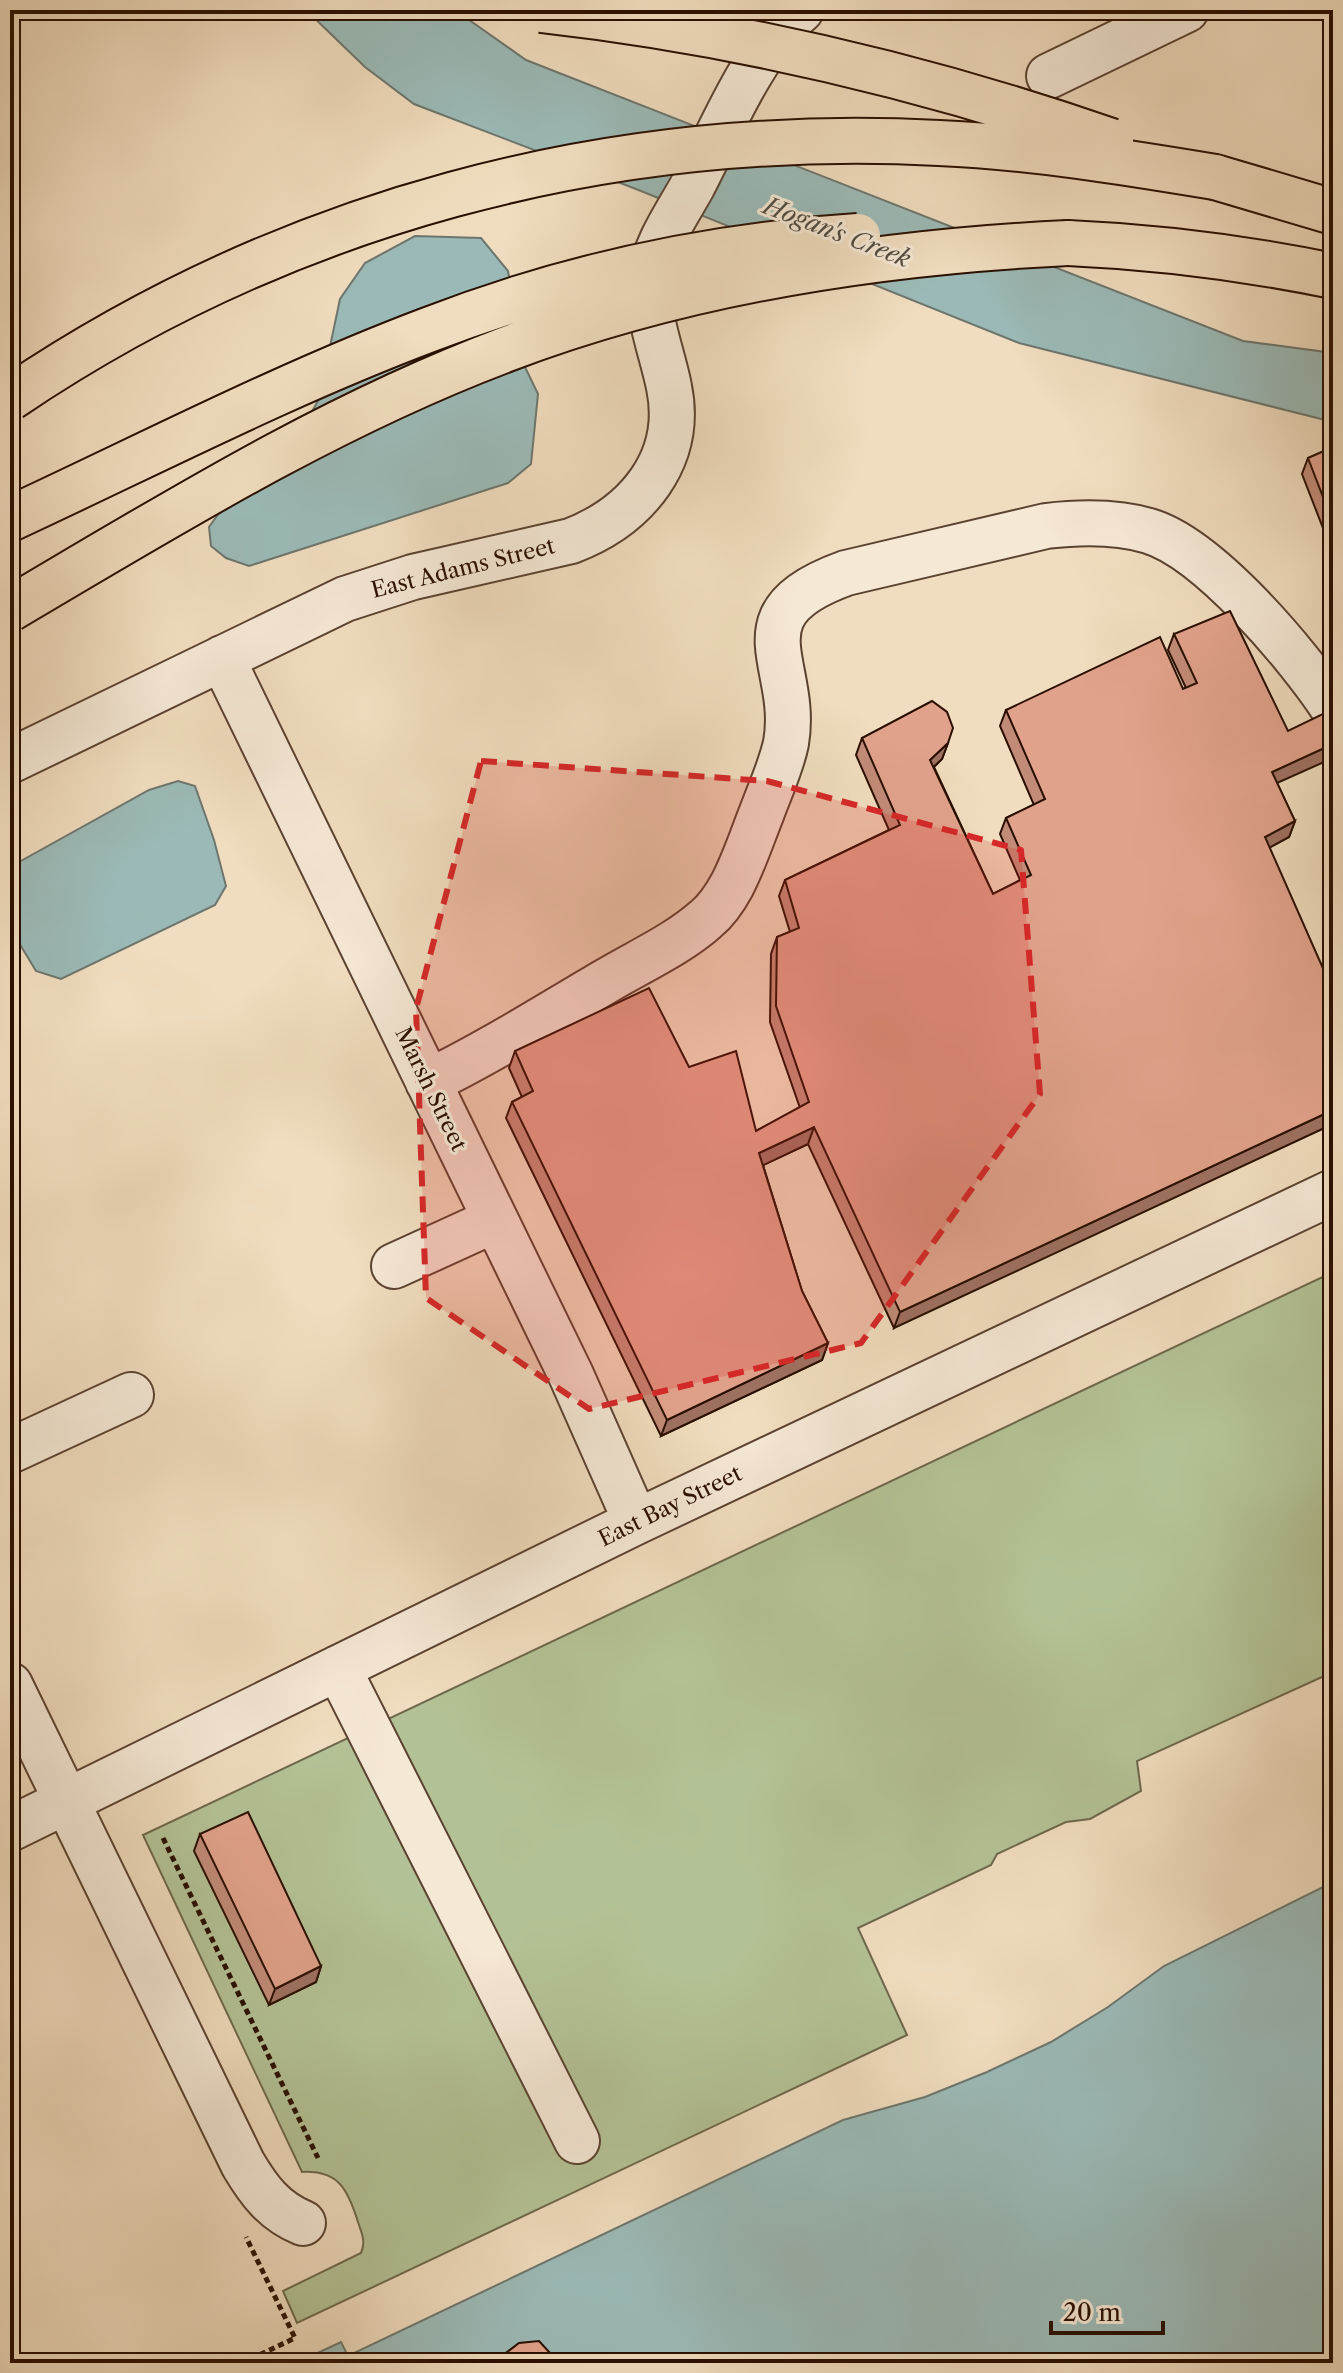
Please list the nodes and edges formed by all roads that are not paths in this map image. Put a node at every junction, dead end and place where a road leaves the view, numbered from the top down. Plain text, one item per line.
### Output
1 (541, 10) edge
2 (727, 10) edge
3 (1186, 10) edge
4 (787, 24) edge
5 (1049, 76) dead end
6 (1215, 177) junction
7 (1333, 212) edge
8 (1068, 243) junction
9 (1333, 276) edge
10 (10, 398) edge
11 (10, 519) edge
12 (10, 609) edge
13 (222, 658) junction
14 (1333, 708) edge
15 (10, 761) edge
16 (428, 1082) junction
17 (1333, 1192) edge
18 (495, 1220) junction
19 (394, 1266) dead end
20 (131, 1395) dead end
21 (10, 1451) edge
22 (636, 1522) junction
23 (338, 1668) junction
24 (10, 1685) edge
25 (66, 1801) junction
26 (10, 1829) edge
27 (577, 2141) dead end
28 (303, 2223) dead end

1 - 6 main road, bridge
2 - 4 street
3 - 5 street
4 - 13 street, East Adams Street
6 - 7 main road
6 - 10 main road, bridge
8 - 9 main road
8 - 11 main road, bridge
8 - 12 main road, bridge
13 - 15 street, East Adams Street
13 - 16 street, Marsh Street
14 - 16 street
16 - 18 street, Marsh Street
17 - 22 street, East Bay Street
18 - 19 street
18 - 22 street, Marsh Street
20 - 21 street
22 - 23 street, East Bay Street
23 - 25 street, East Bay Street
23 - 27 street
24 - 25 street
25 - 26 street, East Bay Street
25 - 28 street

